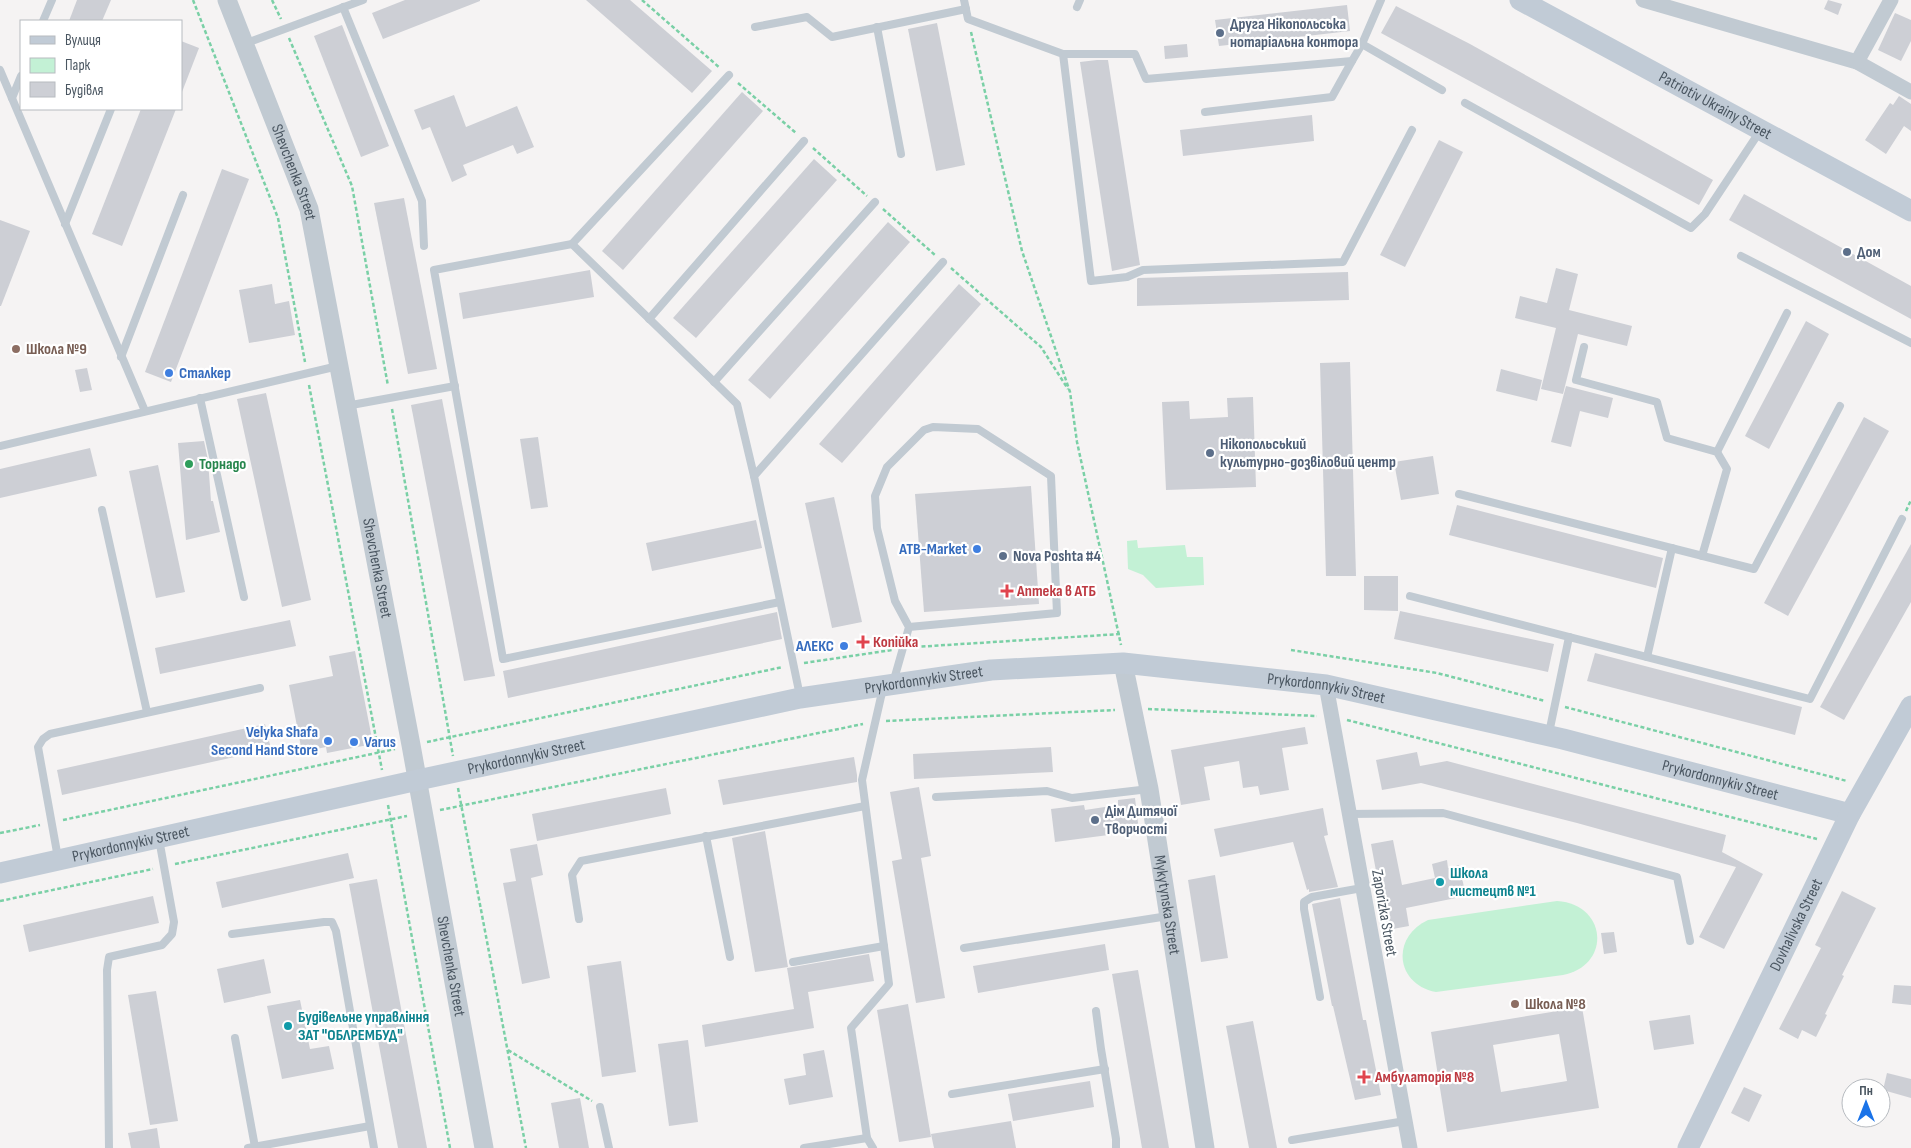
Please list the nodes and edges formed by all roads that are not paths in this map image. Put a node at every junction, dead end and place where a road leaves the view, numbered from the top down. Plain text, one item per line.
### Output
1 (52, 0) edge
2 (227, 0) edge
3 (363, 0) edge
4 (964, 0) edge
5 (1381, 0) edge
6 (1520, 0) edge
7 (1643, 0) edge
8 (1891, 0) edge
9 (343, 8) junction
10 (966, 8) junction
11 (43, 20) edge
12 (756, 27) dead end
13 (878, 27) junction
14 (244, 44) junction
15 (1362, 44) junction
16 (1063, 54) junction
17 (1352, 61) junction
18 (1857, 62) junction
19 (0, 70) edge
20 (729, 75) road end
21 (20, 78) edge
22 (1442, 90) dead end
23 (1911, 92) edge
24 (12, 98) junction
25 (1465, 103) dead end
26 (111, 110) edge
27 (1205, 112) dead end
28 (1412, 130) dead end
29 (1761, 130) junction
30 (804, 140) road end
31 (901, 154) dead end
32 (183, 195) dead end
33 (875, 202) road end
34 (1911, 211) edge
35 (65, 224) junction
36 (572, 244) junction
37 (424, 246) dead end
38 (1741, 256) dead end
39 (943, 262) road end
40 (1787, 313) dead end
41 (649, 319) junction
42 (1911, 342) edge
43 (1584, 347) dead end
44 (121, 357) junction
45 (338, 366) junction
46 (714, 382) junction
47 (455, 386) junction
48 (200, 398) junction
49 (346, 406) junction
50 (1840, 406) dead end
51 (144, 411) junction
52 (0, 446) edge
53 (1717, 452) junction
54 (754, 476) junction
55 (1459, 494) dead end
56 (102, 510) dead end
57 (1902, 519) dead end
58 (1672, 548) junction
59 (1702, 556) junction
60 (1410, 596) dead end
61 (244, 597) dead end
62 (780, 602) junction
63 (909, 627) junction
64 (1569, 637) junction
65 (1647, 657) junction
66 (1124, 663) junction
67 (1326, 685) junction
68 (888, 686) junction
69 (260, 688) dead end
70 (800, 698) junction
71 (1911, 706) edge
72 (147, 712) junction
73 (1549, 736) junction
74 (418, 780) junction
75 (1149, 789) junction
76 (936, 797) dead end
77 (866, 806) junction
78 (1349, 814) junction
79 (1850, 814) junction
80 (706, 836) junction
81 (158, 837) junction
82 (59, 860) junction
83 (0, 872) edge
84 (1362, 888) junction
85 (1168, 916) junction
86 (579, 919) dead end
87 (232, 934) dead end
88 (1690, 941) dead end
89 (884, 946) junction
90 (964, 948) dead end
91 (730, 957) dead end
92 (793, 962) dead end
93 (1320, 997) dead end
94 (1096, 1011) dead end
95 (235, 1038) dead end
96 (1104, 1069) junction
97 (952, 1094) dead end
98 (600, 1107) road end
99 (1405, 1121) junction
100 (370, 1126) junction
101 (867, 1138) junction
102 (1292, 1140) dead end
103 (252, 1147) edge
104 (109, 1148) edge
105 (374, 1148) edge
106 (484, 1148) edge
107 (609, 1148) edge
108 (804, 1148) edge
109 (873, 1148) edge
110 (1116, 1148) edge
111 (1204, 1148) edge
112 (1410, 1148) edge
113 (1688, 1148) edge

1 - 11 lane
2 - 14 street, Shevchenka Street
3 - 9 lane
4 - 10 lane
5 - 15 lane
6 - 29 main road, Patriotiv Ukrainy Street
7 - 18 street
8 - 18 street
9 - 14 lane
9 - 37 lane
10 - 13 lane
10 - 16 lane
12 - 13 lane
13 - 31 lane
14 - 45 street, Shevchenka Street
15 - 17 lane
15 - 22 lane
16 - 17 lane
16 - 28 lane
17 - 27 lane
18 - 23 street
19 - 24 lane
20 - 36 lane
21 - 24 lane
24 - 35 lane
25 - 29 lane
26 - 35 lane
29 - 34 main road, Patriotiv Ukrainy Street
30 - 41 lane
32 - 44 lane
33 - 46 lane
35 - 44 lane
36 - 41 lane
36 - 47 lane
38 - 42 lane
39 - 54 lane
40 - 53 lane
41 - 46 lane
43 - 53 lane
44 - 51 lane
45 - 48 lane
45 - 49 street, Shevchenka Street
46 - 54 lane
47 - 49 lane
47 - 62 lane
48 - 51 lane
48 - 61 lane
49 - 74 street, Shevchenka Street
50 - 59 lane
51 - 52 lane
53 - 59 lane
54 - 62 lane
55 - 58 lane
56 - 72 lane
57 - 65 lane
58 - 59 lane
58 - 65 lane
60 - 64 lane
62 - 70 lane
63 - 63 lane
63 - 68 lane
64 - 65 lane
64 - 73 lane
66 - 67 main road, Prykordonnykiv Street
66 - 68 main road, Prykordonnykiv Street
66 - 75 street, Mykytynska Street
67 - 73 main road, Prykordonnykiv Street
67 - 78 street, Zaporizka Street
68 - 70 main road, Prykordonnykiv Street
68 - 77 lane
69 - 72 lane
70 - 74 main road, Prykordonnykiv Street
71 - 79 main road, Dovhalivska Street
72 - 82 lane
73 - 79 main road, Prykordonnykiv Street
74 - 81 main road, Prykordonnykiv Street
74 - 106 street, Shevchenka Street
75 - 76 lane
75 - 85 street, Mykytynska Street
77 - 80 lane
77 - 89 lane
78 - 84 street, Zaporizka Street
78 - 88 lane
79 - 113 main road, Dovhalivska Street
80 - 86 lane
80 - 91 lane
81 - 82 main road, Prykordonnykiv Street
81 - 104 lane
82 - 83 main road, Prykordonnykiv Street
84 - 93 lane
84 - 99 street, Zaporizka Street
85 - 90 lane
85 - 111 street, Mykytynska Street
87 - 100 lane
89 - 92 lane
89 - 101 lane
94 - 96 lane
95 - 103 lane
96 - 97 lane
96 - 110 lane
98 - 107 lane
99 - 102 lane
99 - 112 street, Zaporizka Street
100 - 103 lane
100 - 105 lane
101 - 108 lane
101 - 109 lane

